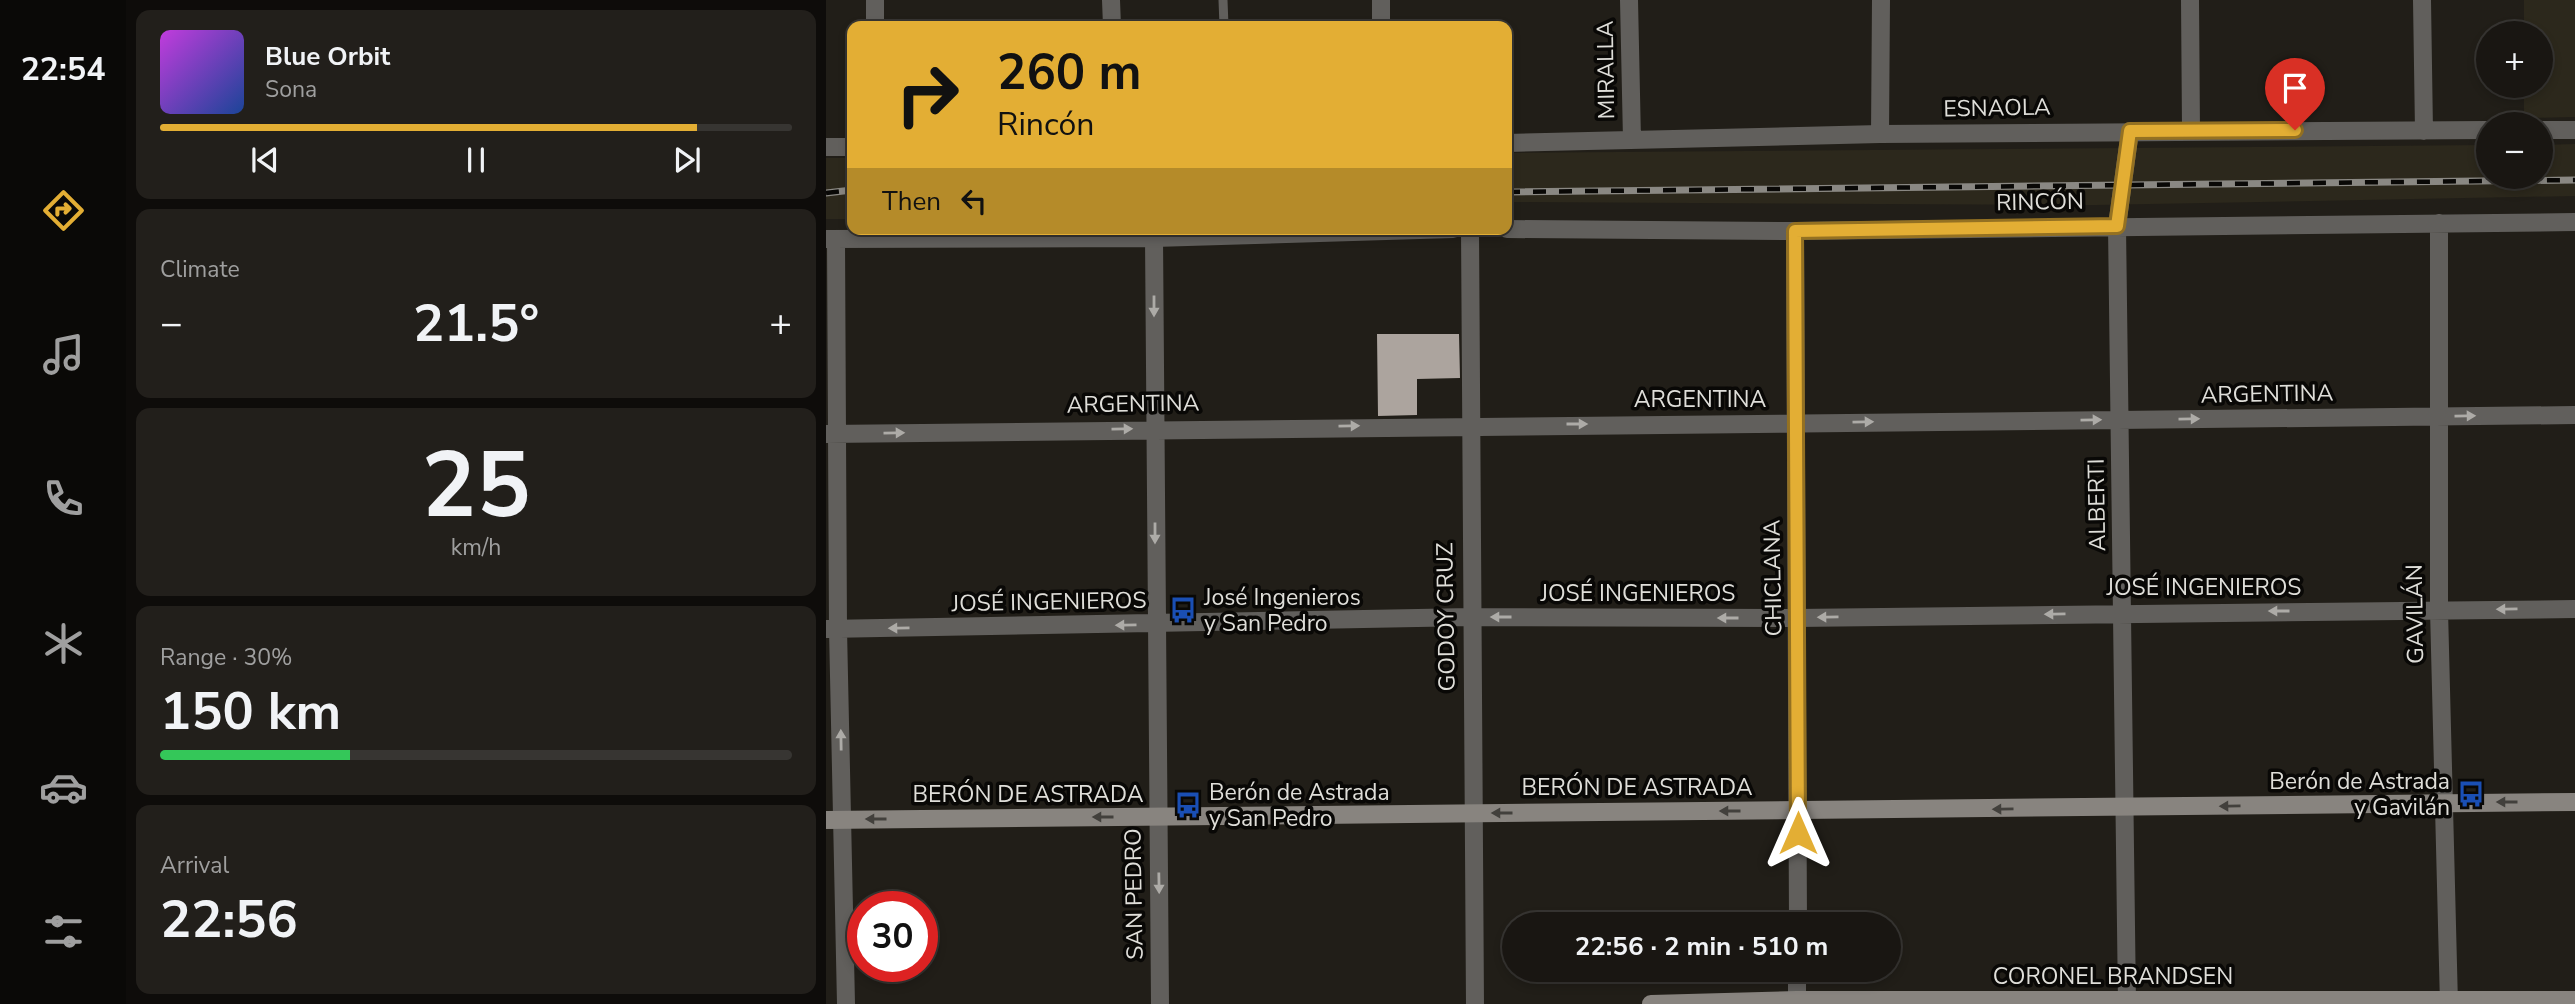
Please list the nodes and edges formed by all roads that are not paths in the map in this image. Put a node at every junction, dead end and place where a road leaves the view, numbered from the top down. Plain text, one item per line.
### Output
1 (875, 0) edge
2 (1111, 0) edge
3 (1223, 0) edge
4 (1381, 0) edge
5 (1629, 0) edge
6 (1881, 0) edge
7 (2190, 0) edge
8 (2422, 0) edge
9 (875, 21) edge
10 (1112, 21) edge
11 (1224, 21) edge
12 (1381, 21) edge
13 (2191, 130) junction
14 (2476, 130) edge
15 (2553, 130) edge
16 (2575, 130) edge
17 (2130, 131) junction
18 (2424, 131) junction
19 (1880, 134) junction
20 (1632, 140) junction
21 (1512, 143) edge
22 (826, 147) edge
23 (847, 147) edge
24 (2575, 222) edge
25 (2439, 223) junction
26 (2117, 226) junction
27 (1512, 229) edge
28 (1795, 231) junction
29 (1229, 235) edge
30 (1470, 235) edge
31 (1154, 237) junction
32 (831, 240) edge
33 (2575, 415) edge
34 (2437, 416) junction
35 (2121, 420) junction
36 (1795, 423) junction
37 (1470, 425) junction
38 (1154, 428) junction
39 (832, 434) edge
40 (2575, 609) edge
41 (2439, 610) junction
42 (2123, 612) junction
43 (1471, 617) junction
44 (1796, 618) junction
45 (1156, 625) junction
46 (832, 629) edge
47 (2445, 802) junction
48 (2575, 802) edge
49 (2126, 808) junction
50 (1798, 810) junction
51 (1474, 813) junction
52 (1158, 817) junction
53 (834, 820) edge
54 (1798, 912) edge
55 (1797, 982) edge
56 (2575, 1000) edge
57 (1797, 1002) edge
58 (2449, 1002) edge
59 (2546, 1002) edge
60 (2127, 1003) edge
61 (846, 1004) edge
62 (1160, 1004) edge
63 (1475, 1004) edge
64 (1651, 1004) edge

1 - 9 street
2 - 10 street
3 - 11 lane
4 - 12 street
5 - 20 street, MIRALLA
6 - 19 street
7 - 13 street
8 - 18 street
13 - 17 street, ESNAOLA
13 - 18 street, ESNAOLA
14 - 18 street, ESNAOLA
15 - 16 street
17 - 19 street, ESNAOLA
17 - 26 street, ALBERTI
19 - 20 street, ESNAOLA
20 - 21 street, ESNAOLA
22 - 23 street
24 - 25 street, RINCÓN
25 - 26 street, RINCÓN
25 - 34 street, GAVILÁN
26 - 28 street, RINCÓN
26 - 35 street, ALBERTI
27 - 28 street, RINCÓN
28 - 36 street, CHICLANA
29 - 31 street
30 - 37 street, GODOY CRUZ
31 - 32 street
31 -> 38 street, SAN PEDRO
32 - 39 street
34 -> 33 street, ARGENTINA
35 -> 34 street, ARGENTINA
34 - 41 street, GAVILÁN
36 -> 35 street, ARGENTINA
35 - 42 street, ALBERTI
37 -> 36 street, ARGENTINA
36 - 44 street, CHICLANA
38 -> 37 street, ARGENTINA
37 - 43 street, GODOY CRUZ
39 -> 38 street, ARGENTINA
38 -> 45 street, SAN PEDRO
39 - 46 street
40 -> 41 street, JOSÉ INGENIEROS
41 -> 42 street, JOSÉ INGENIEROS
41 - 47 street, GAVILÁN
42 -> 44 street, JOSÉ INGENIEROS
42 - 49 street, ALBERTI
44 -> 43 street, JOSÉ INGENIEROS
43 - 45 street, JOSÉ INGENIEROS
43 - 51 street, GODOY CRUZ
44 - 50 street, CHICLANA
45 -> 46 street, JOSÉ INGENIEROS
45 - 52 street, SAN PEDRO
53 -> 46 street
48 -> 47 street, BERÓN DE ASTRADA
47 -> 49 street, BERÓN DE ASTRADA
47 - 58 street, GAVILÁN
49 -> 50 street, BERÓN DE ASTRADA
49 - 60 street, ALBERTI
50 -> 51 street, BERÓN DE ASTRADA
50 - 54 street, CHICLANA
51 - 52 street, BERÓN DE ASTRADA
51 - 63 street, GODOY CRUZ
52 -> 53 street, BERÓN DE ASTRADA
52 -> 62 street, SAN PEDRO
53 - 61 street
55 - 57 street
56 - 59 street, CORONEL BRANDSEN
57 - 60 street, CORONEL BRANDSEN
57 - 64 street, CORONEL BRANDSEN
58 - 59 street, CORONEL BRANDSEN
58 - 60 street, CORONEL BRANDSEN

